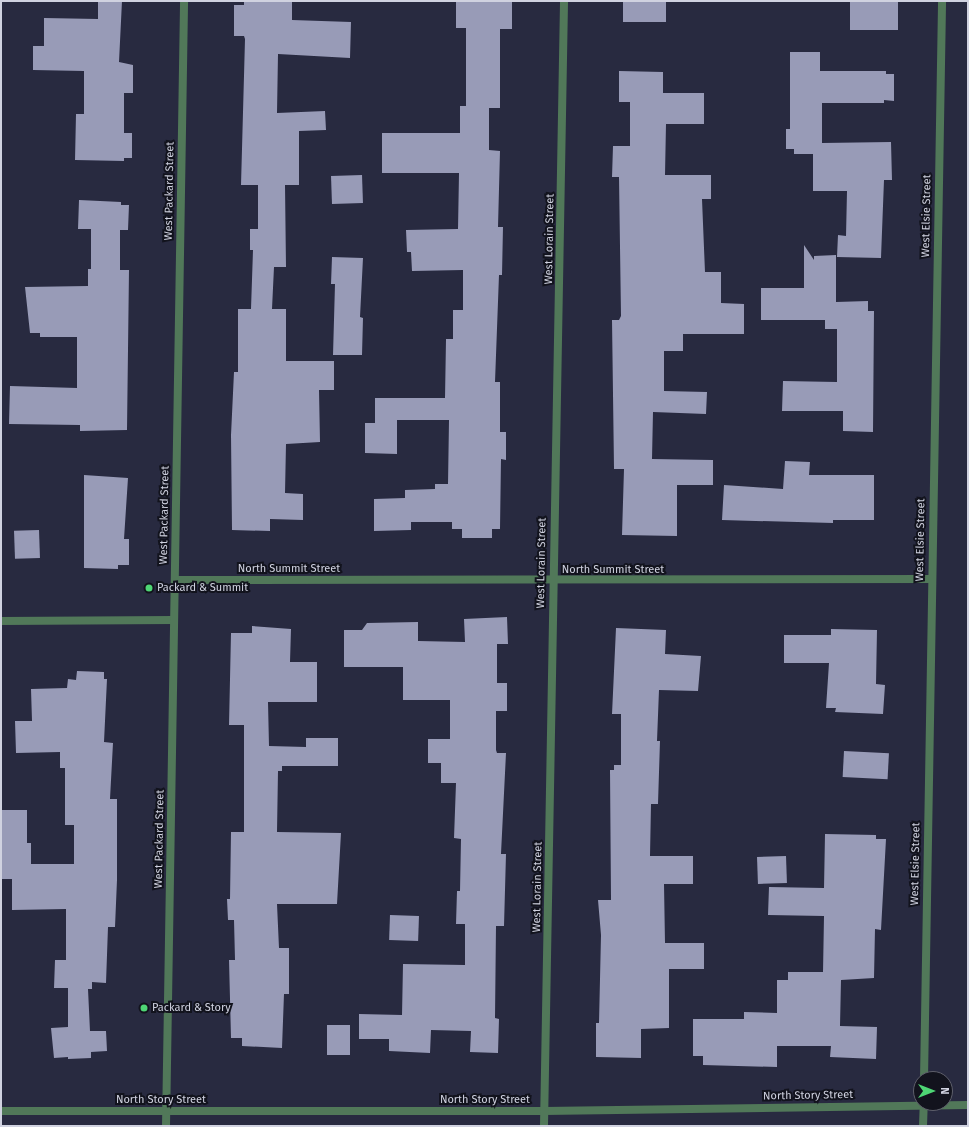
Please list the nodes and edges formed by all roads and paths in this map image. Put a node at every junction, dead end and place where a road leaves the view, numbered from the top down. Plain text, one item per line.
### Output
1 (184, 1) edge
2 (564, 1) edge
3 (942, 1) edge
4 (931, 579) junction
5 (175, 580) junction
6 (552, 581) junction
7 (174, 620) junction
8 (1, 621) edge
9 (924, 1071) edge
10 (913, 1104) edge
11 (953, 1105) edge
12 (968, 1105) edge
13 (1, 1111) edge
14 (167, 1111) junction
15 (544, 1111) junction
16 (924, 1111) edge
17 (166, 1126) edge
18 (544, 1126) edge
19 (923, 1126) edge

1 - 5 street, West Packard Street
2 - 6 street, West Lorain Street
3 - 4 street, West Elsie Street
4 - 6 street, North Summit Street
4 - 9 street, West Elsie Street
5 - 6 street, North Summit Street
5 - 7 street, West Packard Street
6 - 15 street, West Lorain Street
7 - 8 street
7 - 14 street, West Packard Street
10 - 15 street, North Story Street
11 - 12 street, North Story Street
13 - 14 street, North Story Street
14 - 15 street, North Story Street
14 - 17 street, West Packard Street
15 - 18 street, West Lorain Street
16 - 19 street

